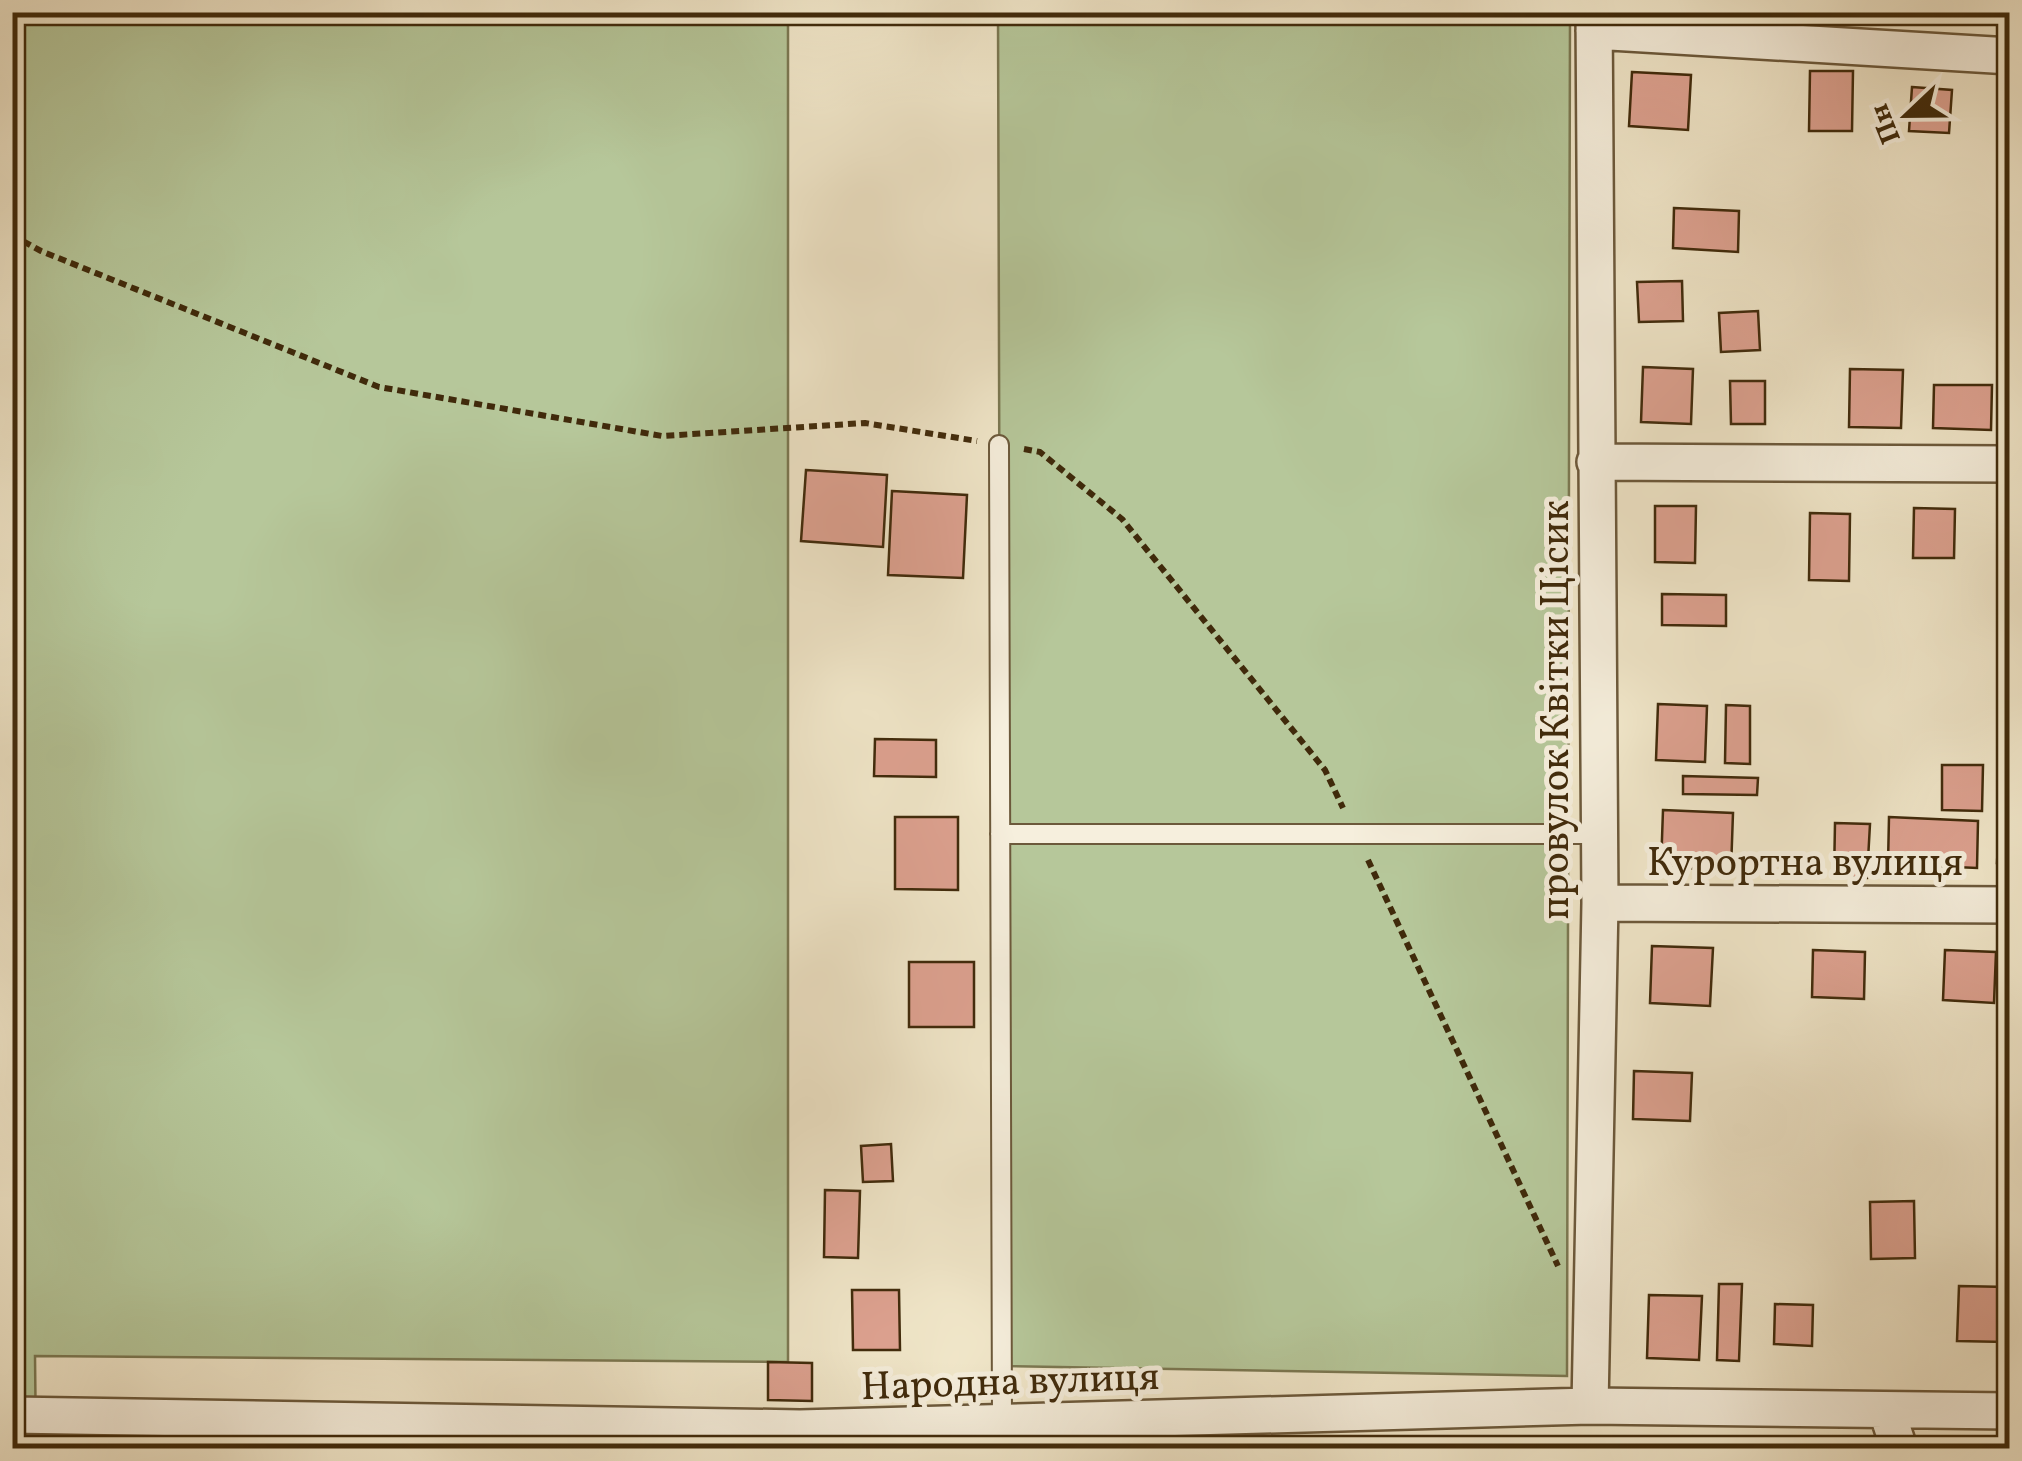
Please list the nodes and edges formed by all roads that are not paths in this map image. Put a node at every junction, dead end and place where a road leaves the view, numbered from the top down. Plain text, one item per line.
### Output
1 (1594, 22) edge
2 (2010, 56) edge
3 (999, 445) road end
4 (1595, 462) junction
5 (2010, 464) edge
6 (1000, 834) junction
7 (1599, 834) junction
8 (1600, 902) junction
9 (2010, 905) edge
10 (1590, 1406) junction
11 (2010, 1411) edge
12 (1887, 1412) junction
13 (12, 1415) edge
14 (1002, 1422) junction
15 (1899, 1448) edge

1 - 2 street
1 - 4 street, провулок Квітки Цісик
3 - 6 lane
4 - 5 street
4 - 7 street, провулок Квітки Цісик
6 - 7 lane
6 - 14 lane
7 - 8 street, провулок Квітки Цісик
8 - 9 street, Курортна вулиця
8 - 10 street, провулок Квітки Цісик
10 - 12 street, Народна вулиця
10 - 14 street, Народна вулиця
11 - 12 street, Народна вулиця
12 - 15 street
13 - 14 street, Народна вулиця

